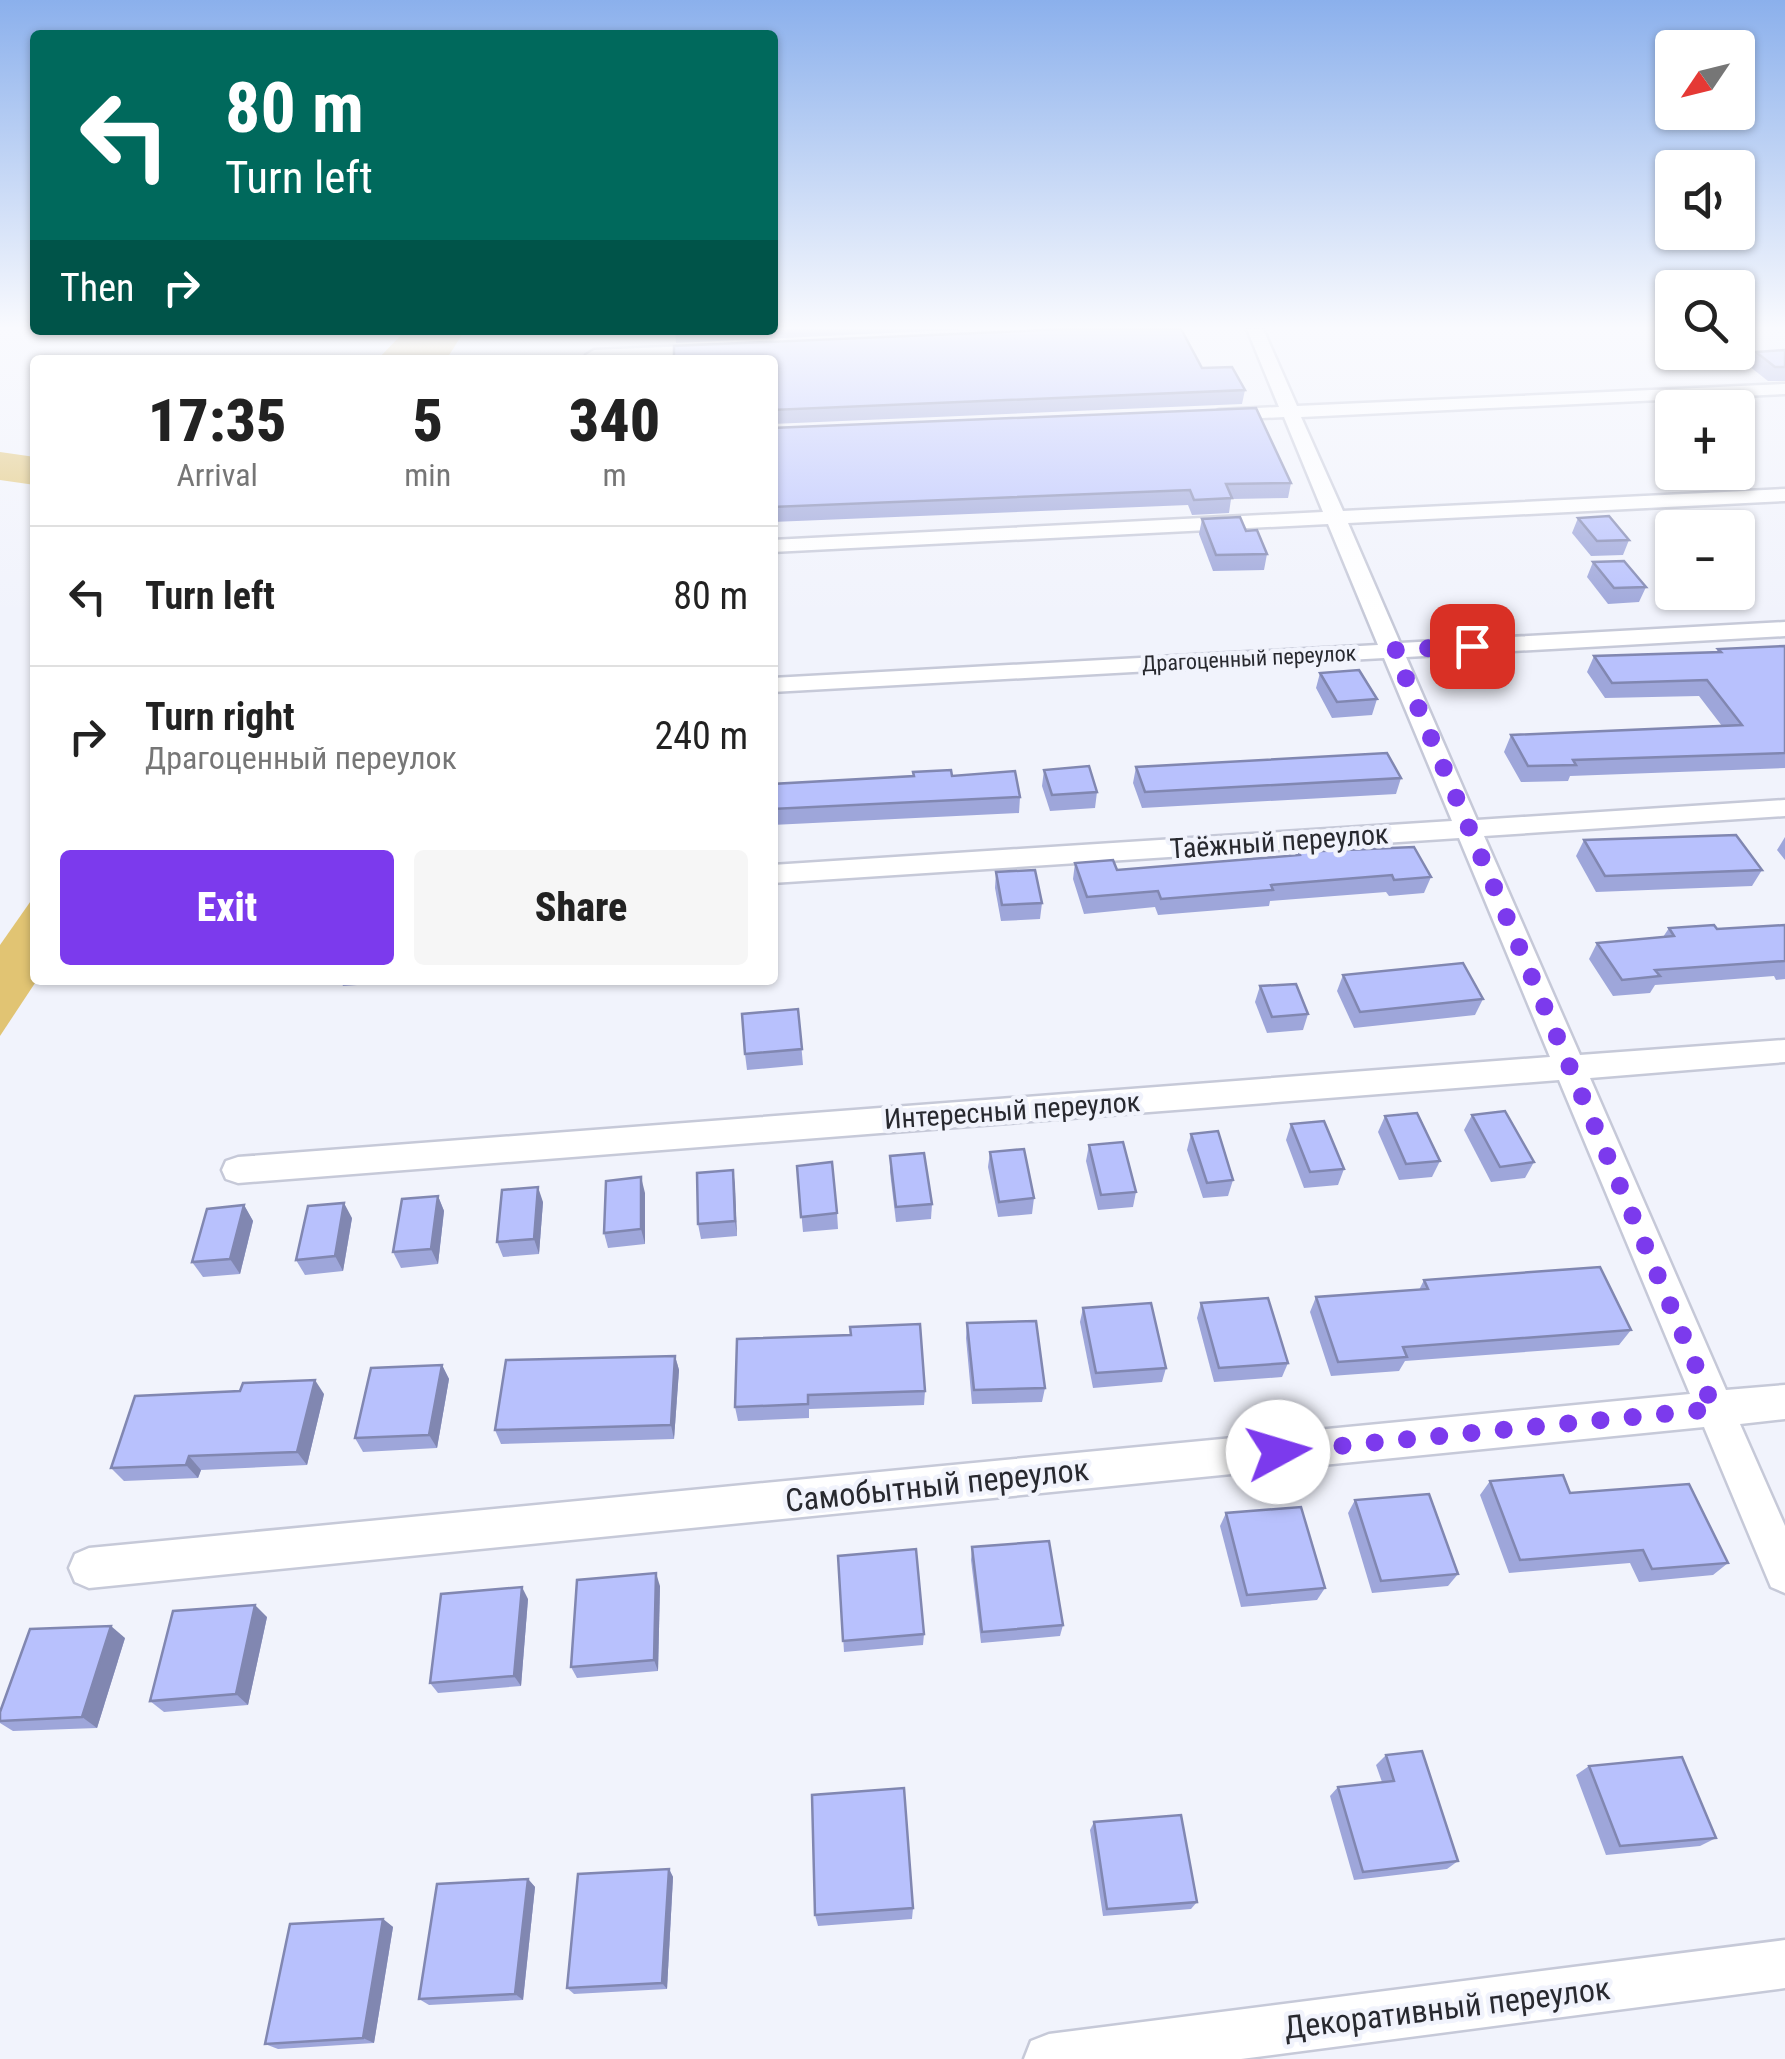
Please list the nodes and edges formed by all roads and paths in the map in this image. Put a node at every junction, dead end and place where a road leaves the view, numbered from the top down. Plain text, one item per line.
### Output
1 (1297, 425) edge
2 (1785, 496) edge
3 (1336, 518) junction
4 (778, 546) edge
5 (1785, 629) edge
6 (1394, 650) junction
7 (778, 685) edge
8 (1785, 808) edge
9 (1471, 828) junction
10 (778, 874) edge
11 (1785, 1051) edge
12 (1569, 1068) junction
13 (238, 1170) dead end
14 (1785, 1402) edge
15 (1714, 1409) junction
16 (89, 1568) dead end
17 (1785, 1573) edge
18 (1785, 1964) edge
19 (1049, 2059) edge

1 - 3 street
2 - 3 street
3 - 4 street
3 - 6 street
5 - 6 street, Драгоценный переулок
6 - 7 street, Драгоценный переулок
6 - 9 street
8 - 9 street, Таёжный переулок
9 - 10 street, Таёжный переулок
9 - 12 street
11 - 12 street, Интересный переулок
12 - 13 street, Интересный переулок
12 - 15 street
14 - 15 street, Самобытный переулок
15 - 16 street, Самобытный переулок
15 - 17 street
18 - 19 street, Декоративный переулок

